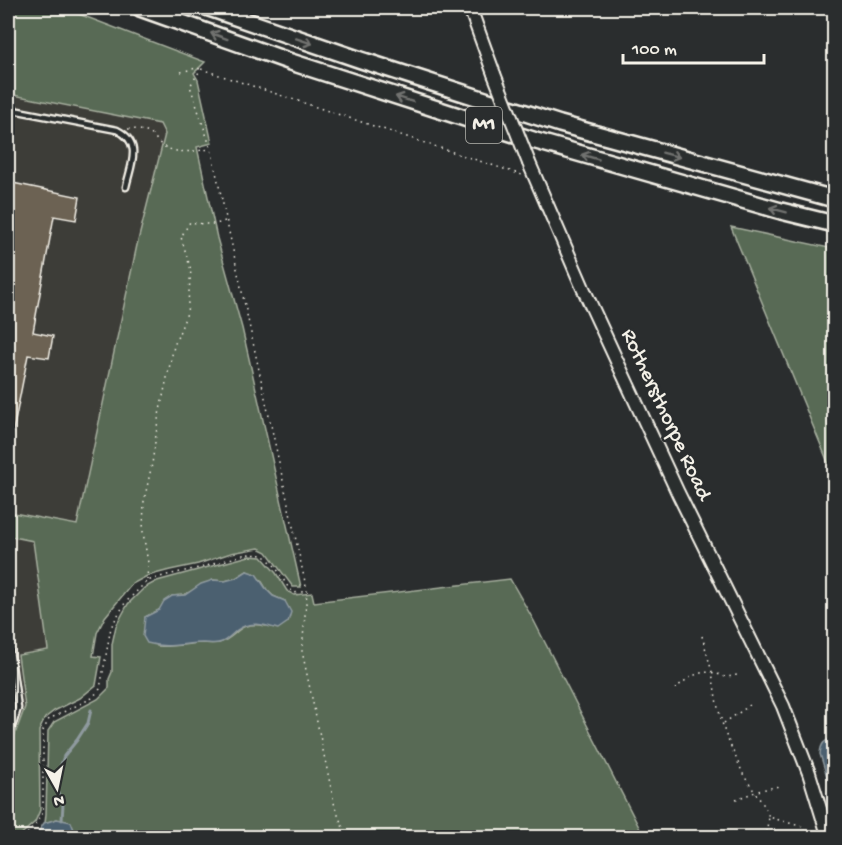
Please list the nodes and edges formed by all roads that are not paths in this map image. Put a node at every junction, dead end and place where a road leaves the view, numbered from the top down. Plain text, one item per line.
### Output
1 (140, 8) edge
2 (209, 8) edge
3 (470, 8) edge
4 (8, 109) edge
5 (126, 187) dead end
6 (834, 199) edge
7 (834, 224) edge
8 (8, 636) edge
9 (8, 737) edge
10 (829, 837) edge

7 -> 1 highway, M1
2 -> 6 highway, M1
3 - 10 street, Rothersthorpe Road, bridge
4 - 5 lane
8 - 9 lane

